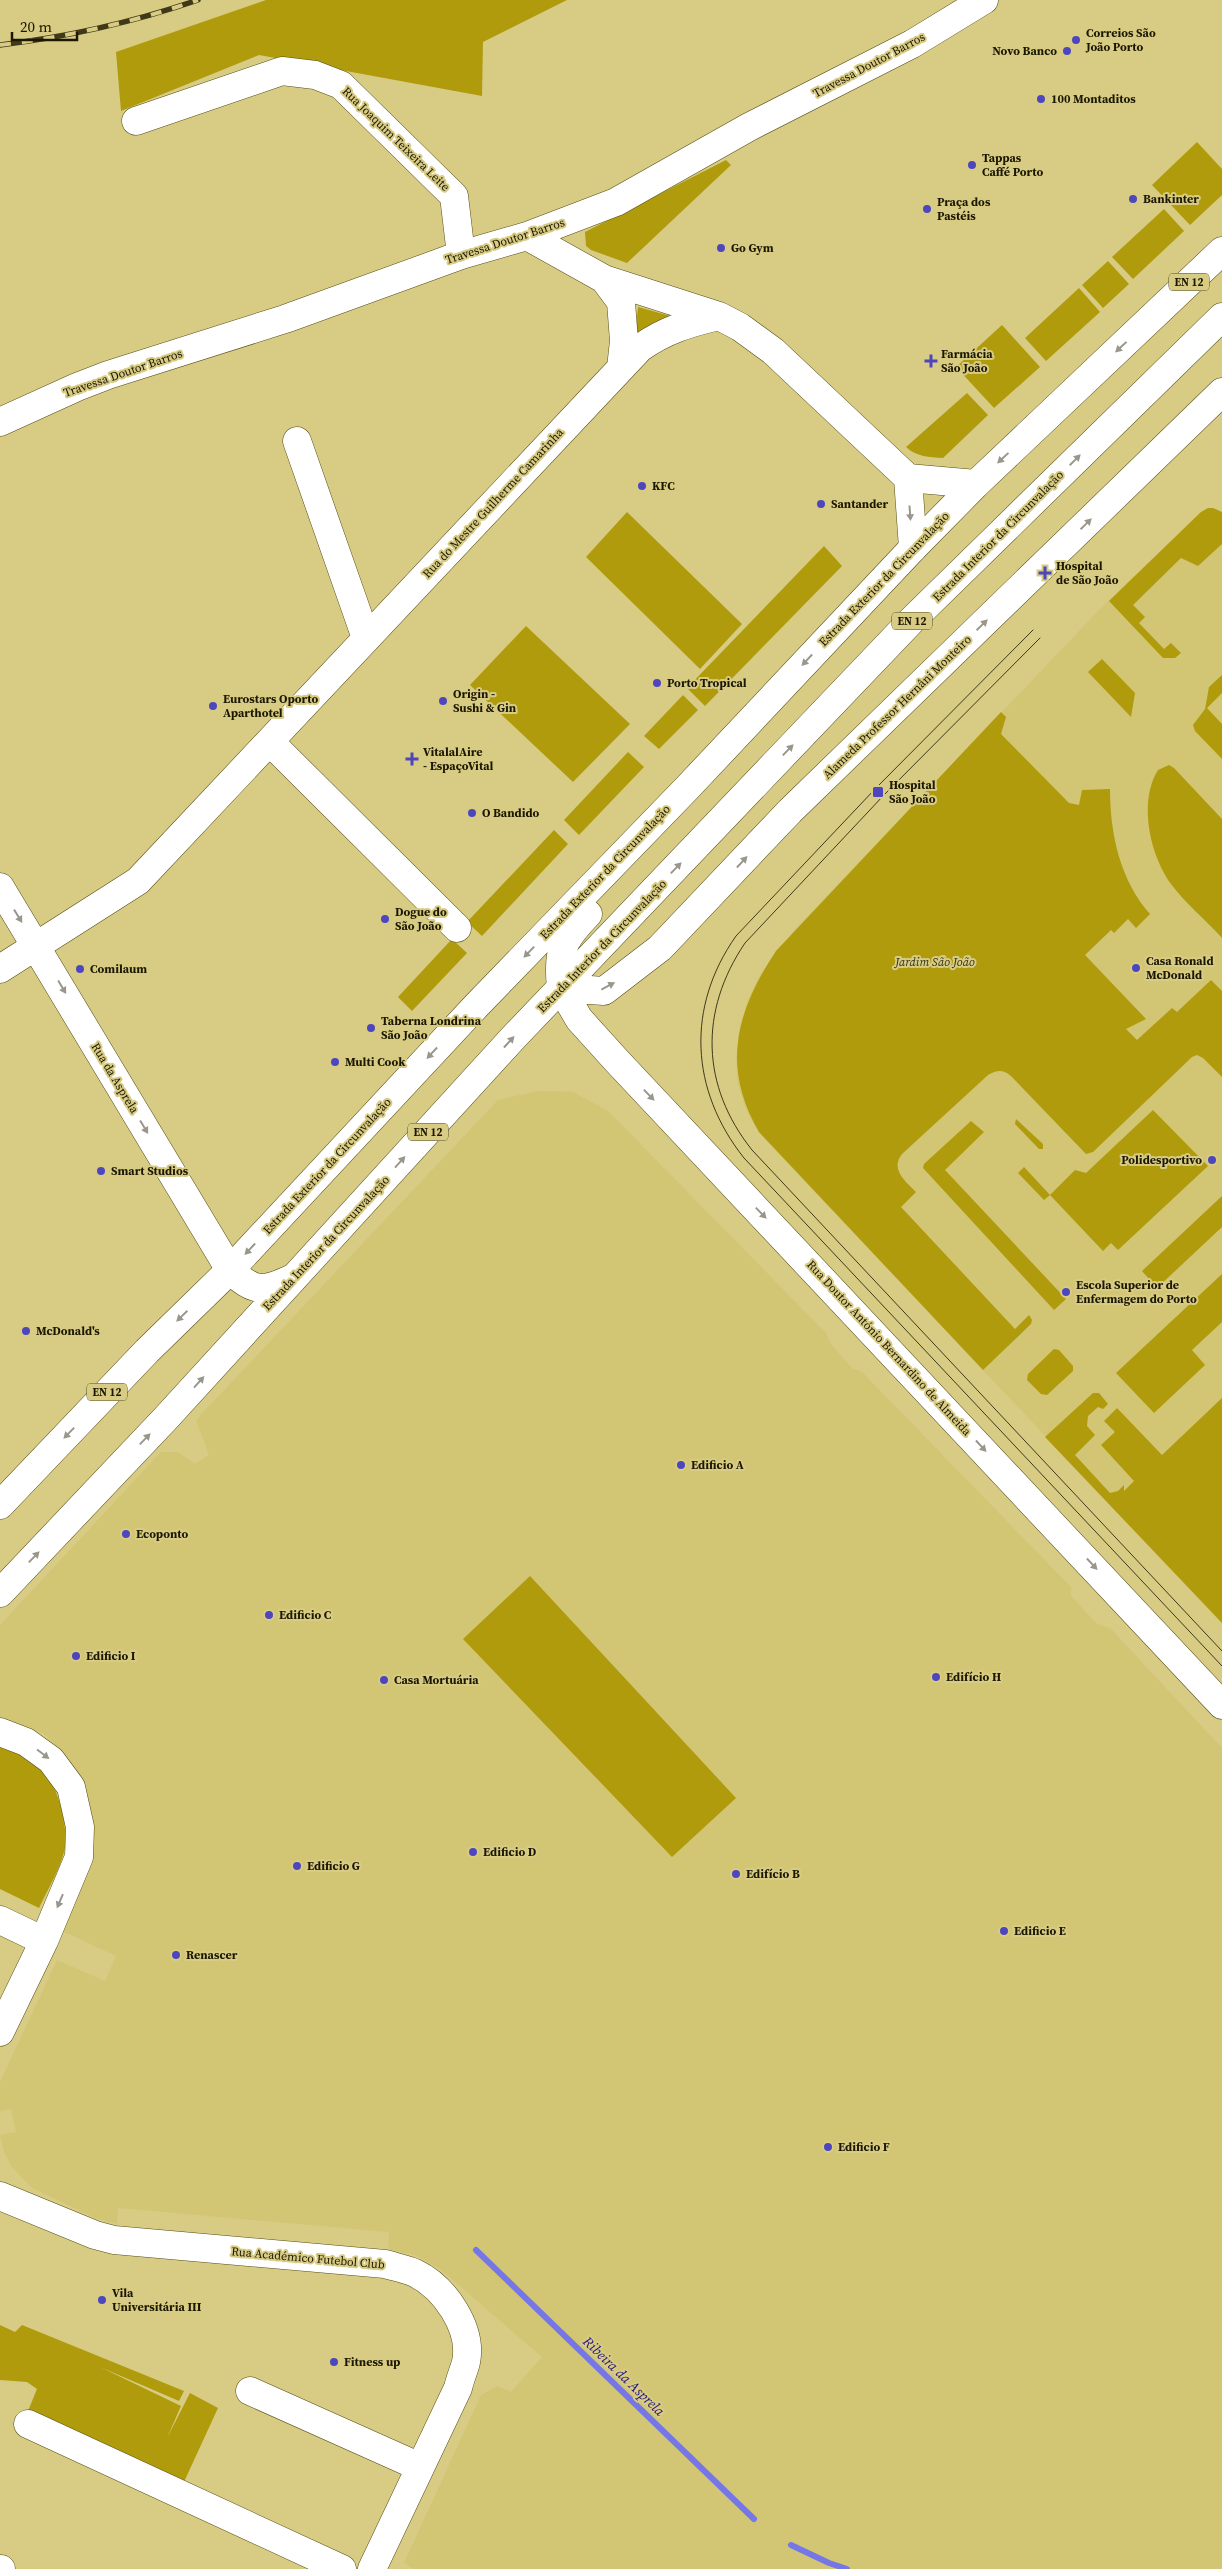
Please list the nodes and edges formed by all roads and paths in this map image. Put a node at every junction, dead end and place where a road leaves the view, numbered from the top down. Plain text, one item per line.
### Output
1 (984, 0) edge
2 (136, 122) dead end
3 (527, 236) junction
4 (1222, 251) edge
5 (461, 256) junction
6 (604, 279) junction
7 (719, 316) junction
8 (1222, 317) edge
9 (621, 368) junction
10 (1222, 392) edge
11 (0, 422) edge
12 (297, 441) dead end
13 (908, 478) junction
14 (976, 484) junction
15 (913, 548) junction
16 (366, 638) junction
17 (270, 742) junction
18 (672, 803) junction
19 (0, 887) edge
20 (457, 928) dead end
21 (37, 945) junction
22 (0, 969) edge
23 (561, 988) junction
24 (224, 1276) junction
25 (296, 1276) junction
26 (247, 1329) junction
27 (0, 1505) edge
28 (0, 1593) edge
29 (1222, 1704) edge
30 (0, 1732) edge
31 (0, 1920) edge
32 (44, 1941) junction
33 (0, 2032) edge
34 (4, 2193) edge
35 (250, 2391) dead end
36 (28, 2424) dead end
37 (420, 2467) junction
38 (342, 2569) edge
39 (372, 2569) edge

1 - 3 street, Travessa Doutor Barros
2 - 5 street, Rua Joaquim Teixeira Leite
3 - 5 street, Travessa Doutor Barros
3 - 6 street
4 -> 14 street, Estrada Exterior da Circunvalação / EN 12
5 - 11 street, Travessa Doutor Barros
6 - 7 street
6 - 9 street
7 - 9 street, Rua do Mestre Guilherme Camarinha
7 - 13 street
23 -> 8 street, Estrada Interior da Circunvalação / EN 12
9 - 16 street, Rua do Mestre Guilherme Camarinha
23 -> 10 street, Alameda Professor Hernâni Monteiro
12 - 16 street
13 - 14 street
13 -> 15 street
14 - 15 street, Estrada Exterior da Circunvalação / EN 12
15 -> 18 street, Estrada Exterior da Circunvalação / EN 12
16 - 17 street, Rua do Mestre Guilherme Camarinha
17 - 20 street
17 - 21 street, Rua do Mestre Guilherme Camarinha
18 - 23 street
18 -> 24 street, Estrada Exterior da Circunvalação / EN 12
19 -> 21 street, Rua da Asprela
21 - 22 street, Rua do Mestre Guilherme Camarinha
21 -> 24 street, Rua da Asprela
25 -> 23 street, Estrada Interior da Circunvalação / EN 12
23 -> 29 street, Rua Doutor António Bernardino de Almeida
24 - 25 street
24 - 26 street
24 -> 27 street, Estrada Exterior da Circunvalação / EN 12
25 - 26 street, Estrada Interior da Circunvalação / EN 12
28 -> 26 street, Estrada Interior da Circunvalação / EN 12
30 -> 32 street
31 - 32 street
32 - 33 street
34 - 37 street, Rua Académico Futebol Club
35 - 37 street
36 - 38 street
37 - 39 street, Rua Académico Futebol Club

